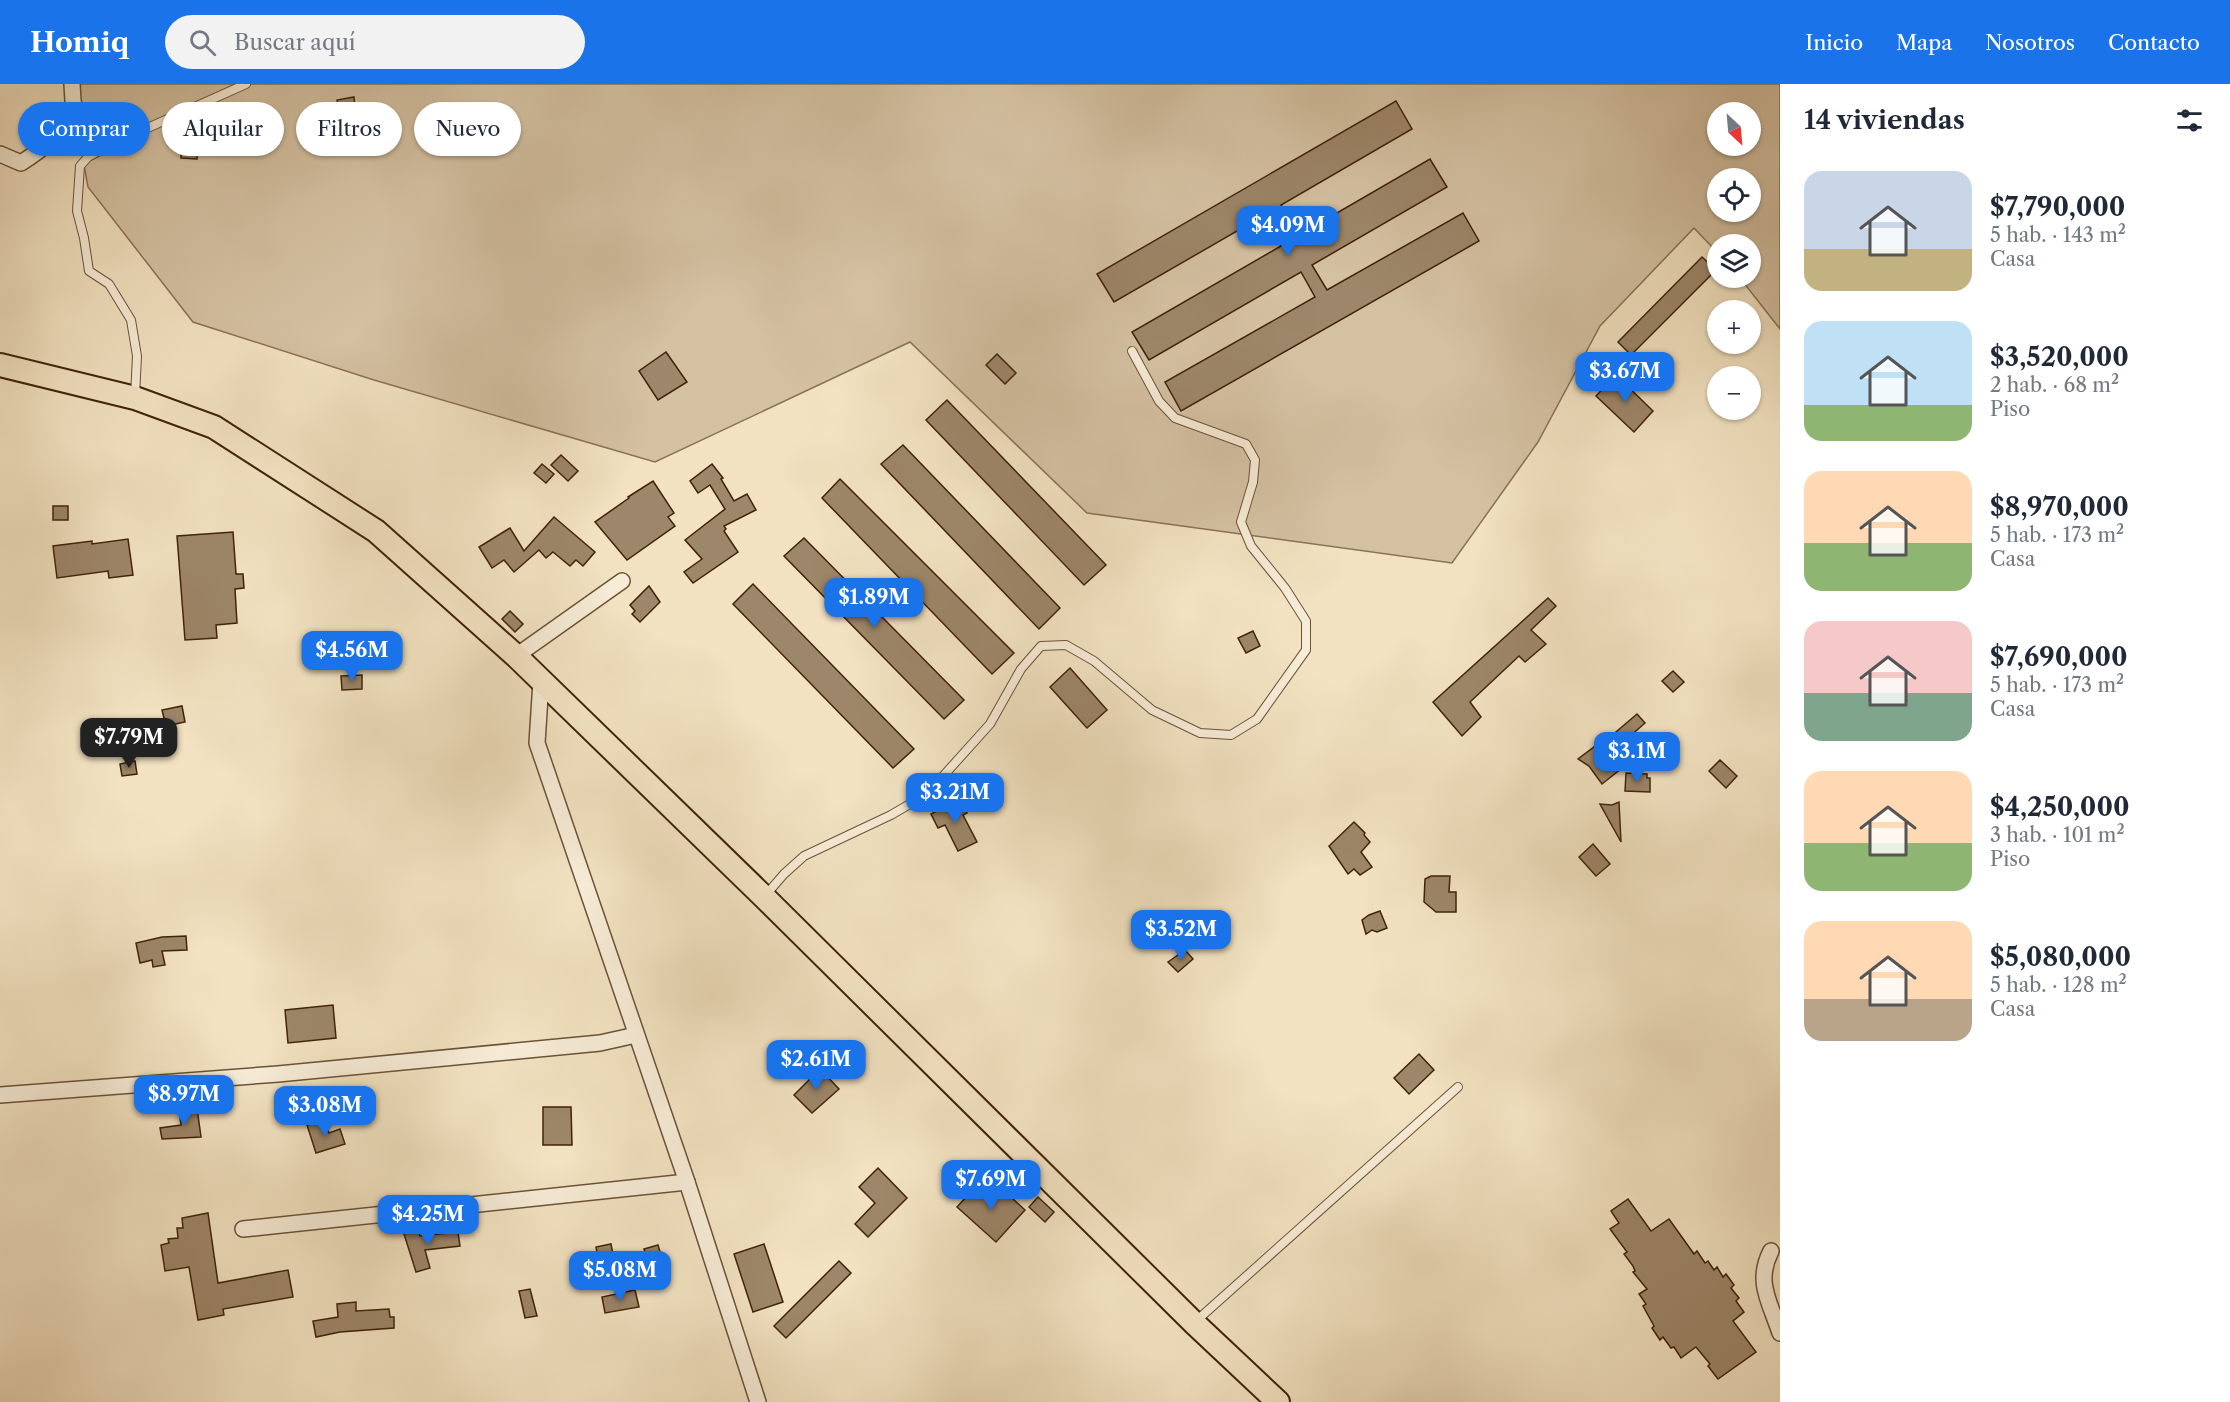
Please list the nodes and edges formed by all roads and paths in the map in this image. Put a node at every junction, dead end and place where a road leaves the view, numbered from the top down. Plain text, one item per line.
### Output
1 (72, 84) edge
2 (246, 84) edge
3 (0, 154) edge
4 (1132, 351) dead end
5 (0, 365) edge
6 (135, 398) junction
7 (622, 581) dead end
8 (516, 656) junction
9 (541, 681) junction
10 (764, 897) junction
11 (636, 1035) junction
12 (1458, 1087) dead end
13 (0, 1095) edge
14 (687, 1182) junction
15 (243, 1229) dead end
16 (1771, 1251) dead end
17 (1194, 1323) junction
18 (1780, 1333) edge
19 (758, 1402) edge
20 (1278, 1402) edge

1 - 3 street
2 - 6 lane
4 - 10 lane
5 - 6 main road
6 - 8 main road
7 - 8 street
8 - 9 main road
9 - 10 main road
9 - 11 street
10 - 17 main road
11 - 13 street
11 - 14 street
12 - 17 lane
14 - 15 street
14 - 19 street
16 - 18 street
17 - 20 main road

